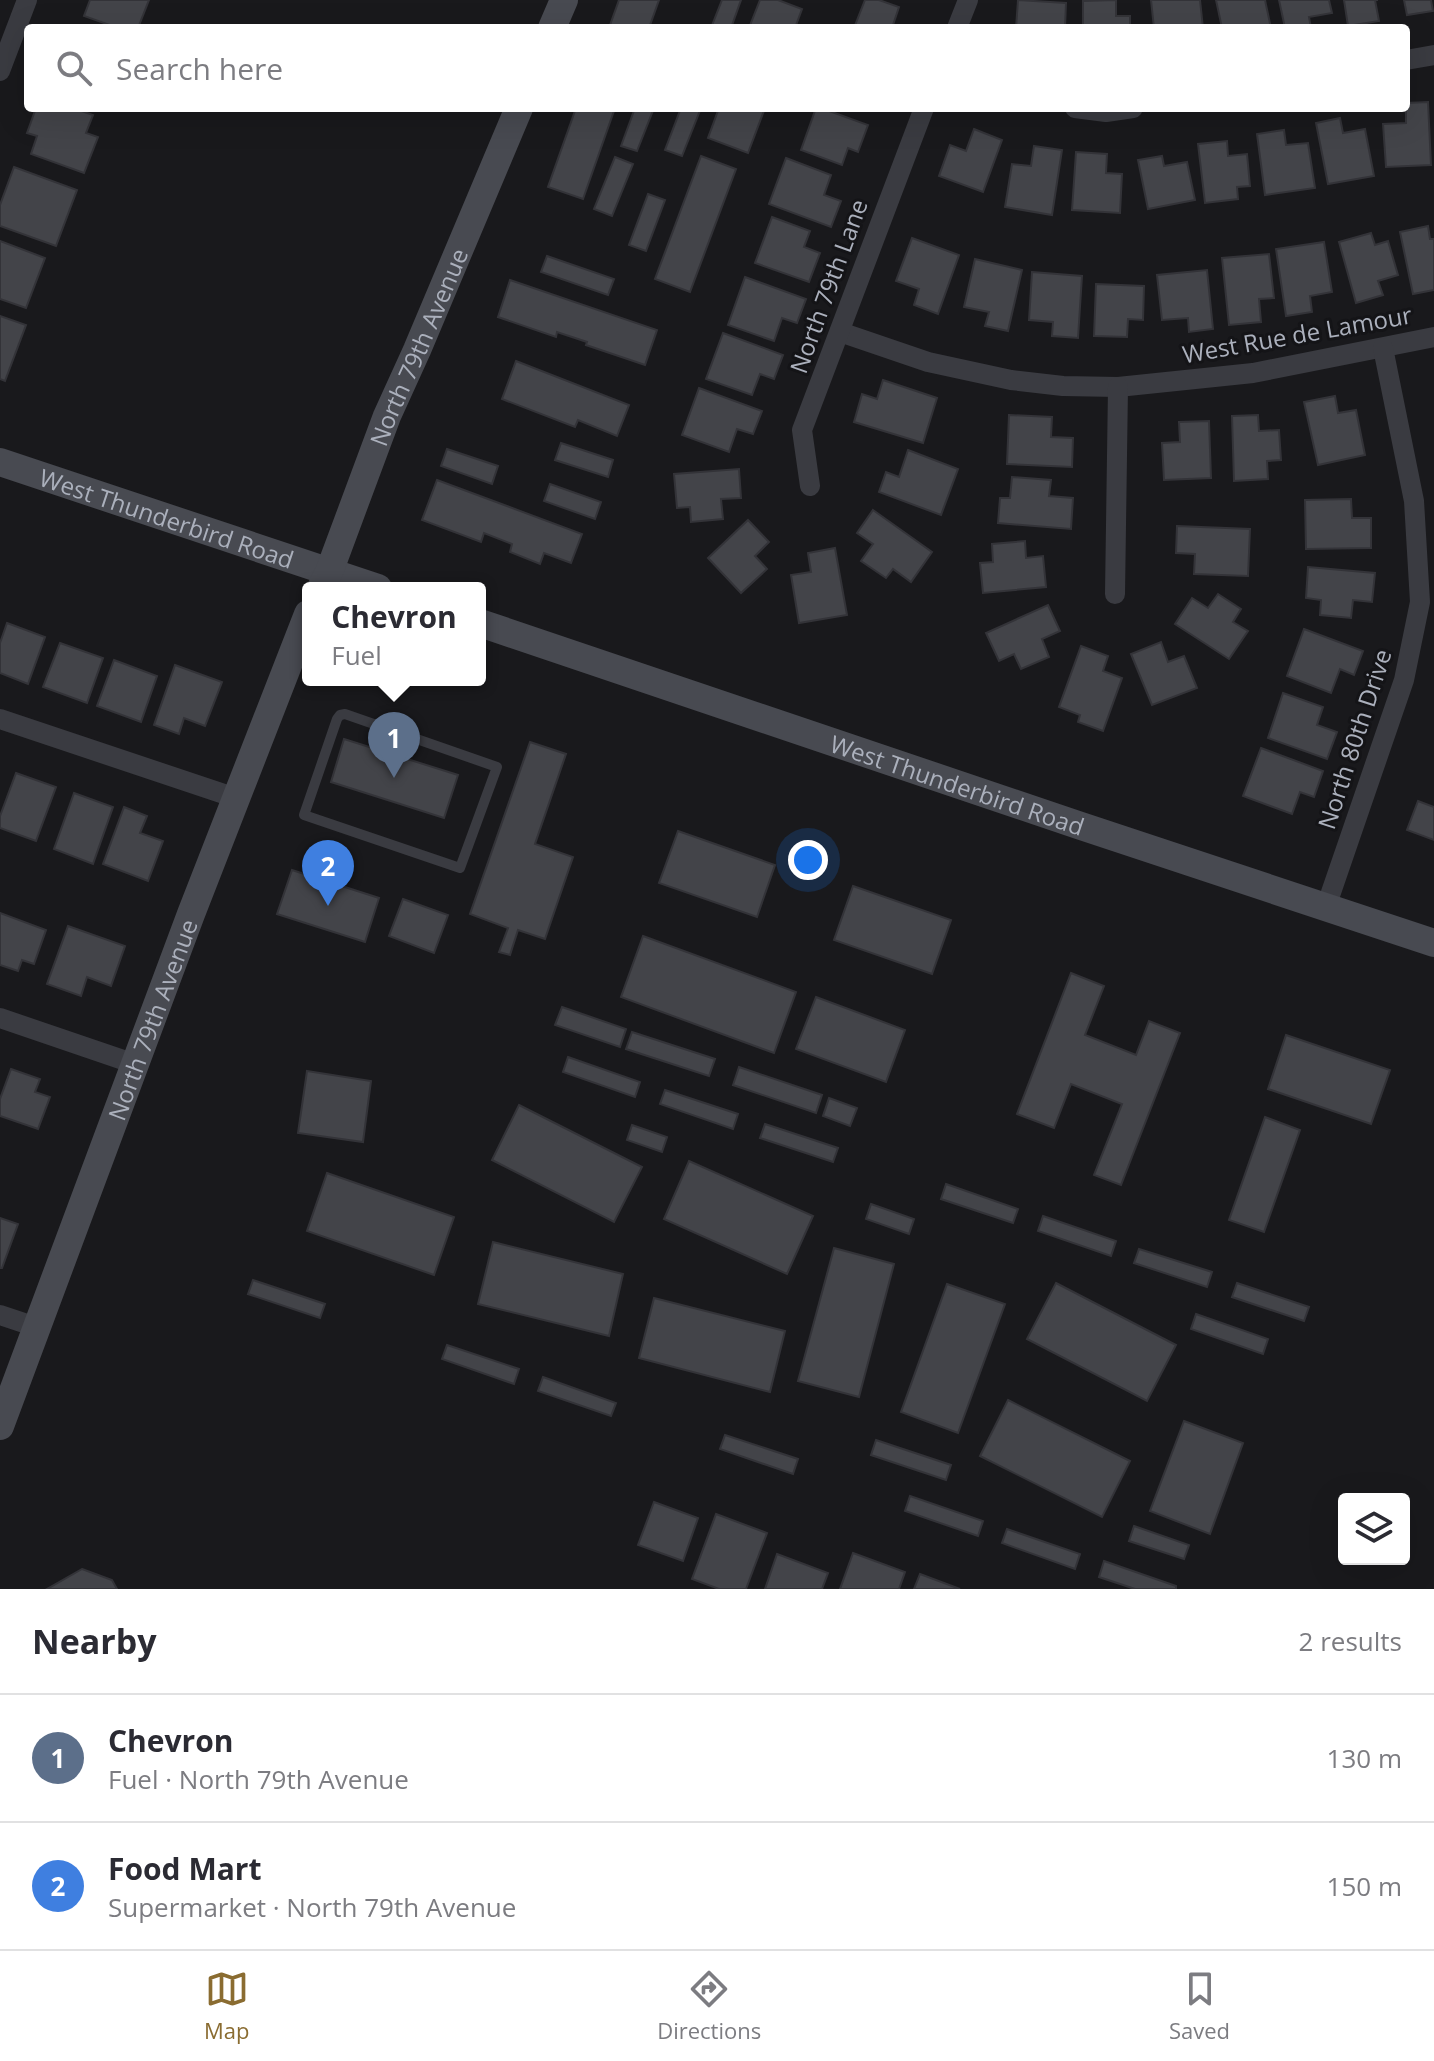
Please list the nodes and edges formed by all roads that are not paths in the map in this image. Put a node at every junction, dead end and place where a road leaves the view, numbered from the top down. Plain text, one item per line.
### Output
1 (27, 0) edge
2 (564, 0) edge
3 (968, 0) edge
4 (554, 24) edge
5 (959, 24) edge
6 (1434, 55) edge
7 (1410, 59) edge
8 (0, 71) edge
9 (517, 112) edge
10 (922, 112) edge
11 (840, 332) junction
12 (1434, 337) edge
13 (1383, 348) junction
14 (1118, 387) junction
15 (0, 462) edge
16 (810, 486) dead end
17 (325, 580) edge
18 (1115, 594) dead end
19 (1427, 603) edge
20 (486, 625) edge
21 (302, 629) edge
22 (0, 719) edge
23 (497, 767) joint
24 (236, 798) junction
25 (1326, 907) junction
26 (1434, 943) edge
27 (0, 1018) edge
28 (135, 1064) junction
29 (0, 1315) edge
30 (36, 1327) junction
31 (0, 1426) edge

1 - 8 street
2 - 4 street
3 - 5 street
6 - 7 street
9 - 17 street, North 79th Avenue
10 - 11 street, North 79th Lane
11 - 14 street, West Rue de Lamour
11 - 16 street, North 79th Lane
12 - 13 street, West Rue de Lamour
13 - 14 street, West Rue de Lamour
13 - 19 street, North 80th Drive
14 - 18 street
15 - 17 street, West Thunderbird Road
19 - 25 street, North 80th Drive
20 - 25 street, West Thunderbird Road
21 - 24 street, North 79th Avenue
22 - 24 street
23 - 23 lane
24 - 28 street, North 79th Avenue
25 - 26 street, West Thunderbird Road
27 - 28 street
28 - 30 street, North 79th Avenue
29 - 30 street
30 - 31 street, North 79th Avenue

